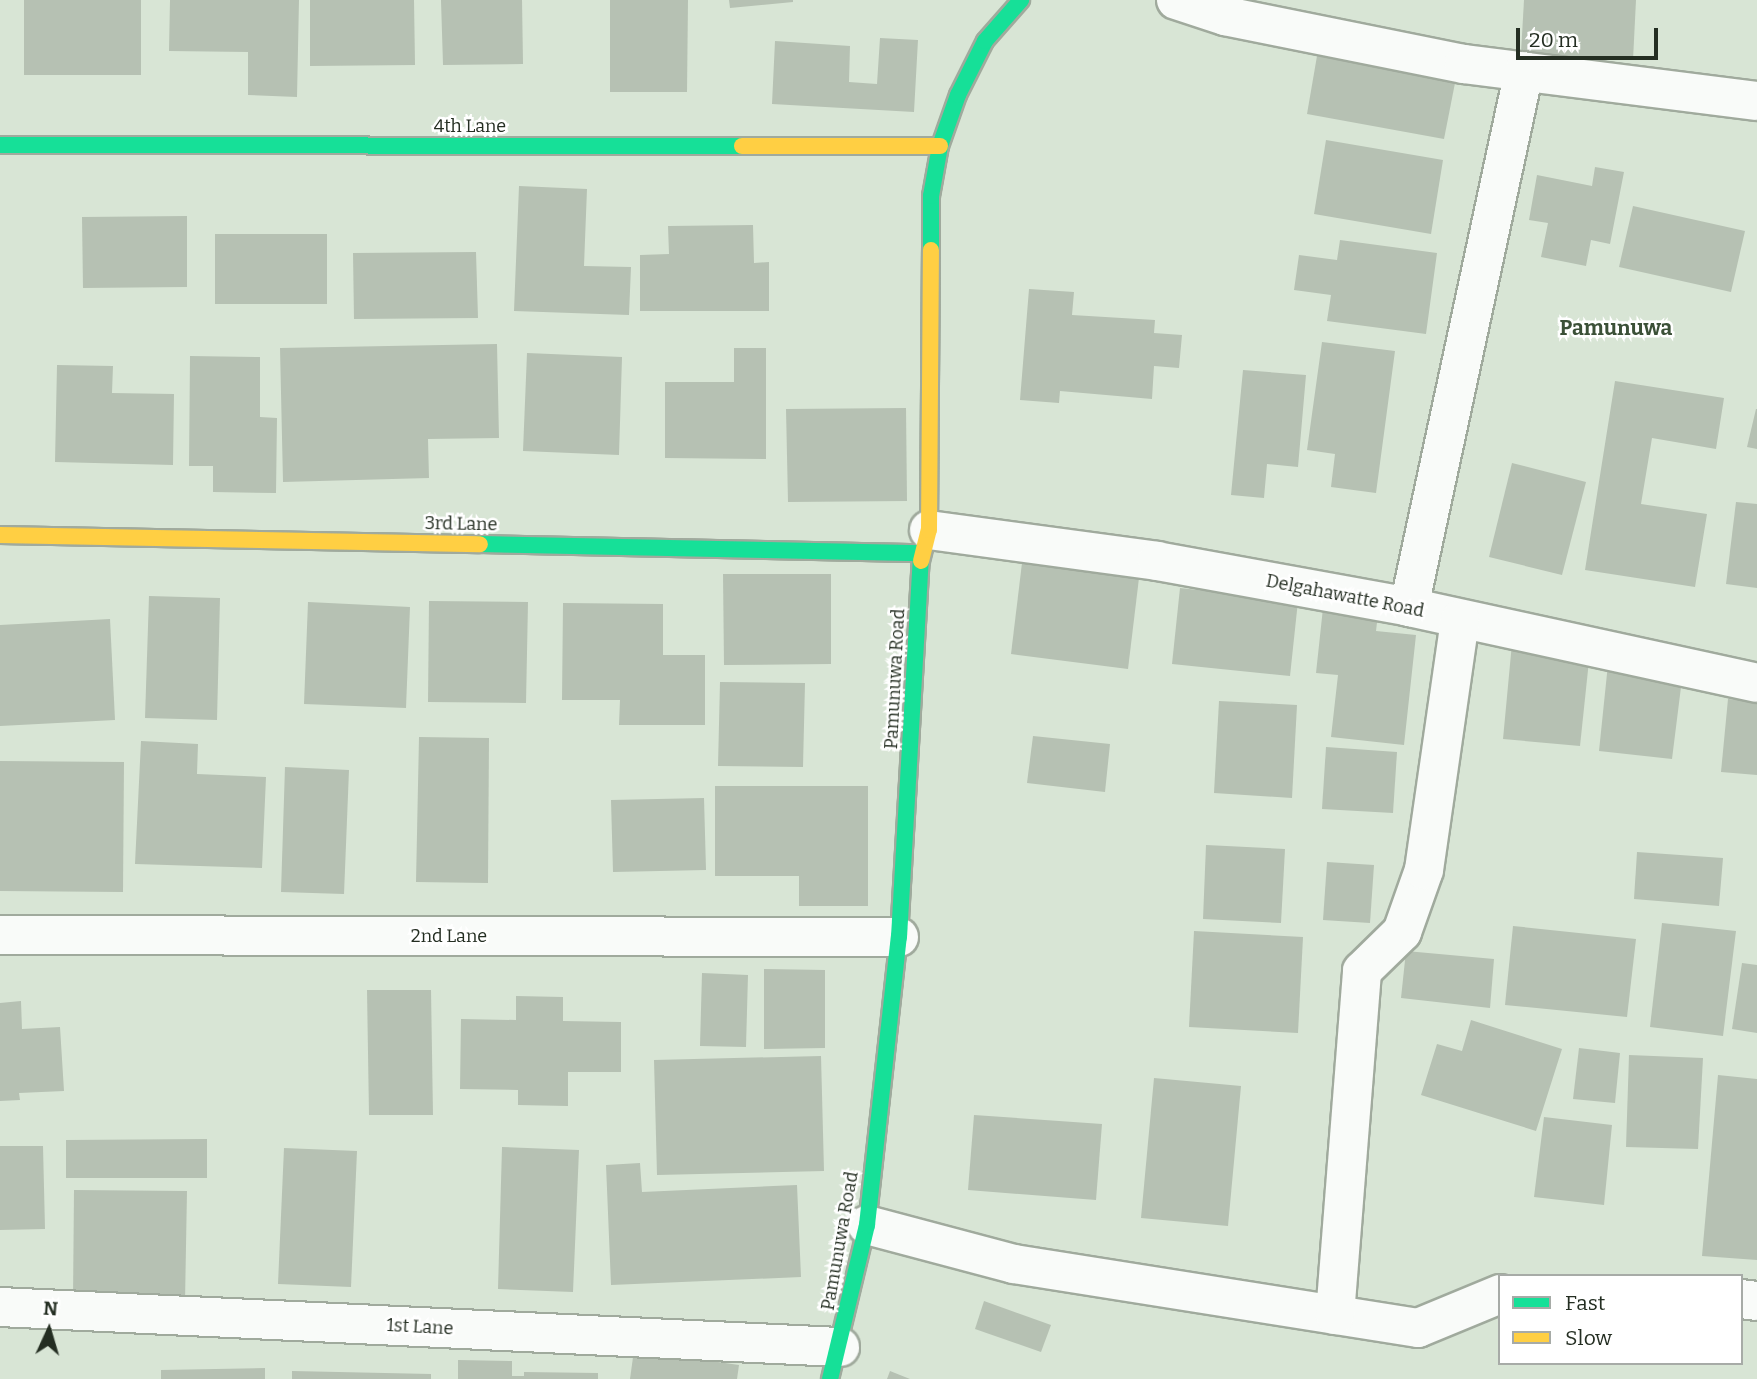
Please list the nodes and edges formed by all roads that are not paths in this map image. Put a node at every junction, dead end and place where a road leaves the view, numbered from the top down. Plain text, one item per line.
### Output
1 (1021, 0) edge
2 (1176, 0) edge
3 (1524, 71) junction
4 (1757, 102) edge
5 (0, 145) edge
6 (940, 146) junction
7 (0, 535) edge
8 (925, 541) junction
9 (1409, 607) junction
10 (1460, 620) junction
11 (1757, 683) edge
12 (0, 935) edge
13 (899, 936) junction
14 (867, 1225) junction
15 (1498, 1295) edge
16 (0, 1307) edge
17 (1335, 1315) junction
18 (835, 1363) edge

1 - 6 street, Pamunuwa Road
2 - 3 street
3 - 4 street
3 - 9 street
5 - 6 street, 4th Lane
6 - 8 street, Pamunuwa Road
7 - 8 street, 3rd Lane
8 - 9 street, Delgahawatte Road
8 - 13 street, Pamunuwa Road
9 - 10 street, Delgahawatte Road
10 - 11 street, Delgahawatte Road
10 - 17 street
12 - 13 street, 2nd Lane
13 - 14 street, Pamunuwa Road
14 - 17 street
14 - 18 street, Pamunuwa Road
15 - 17 street
16 - 18 street, 1st Lane

